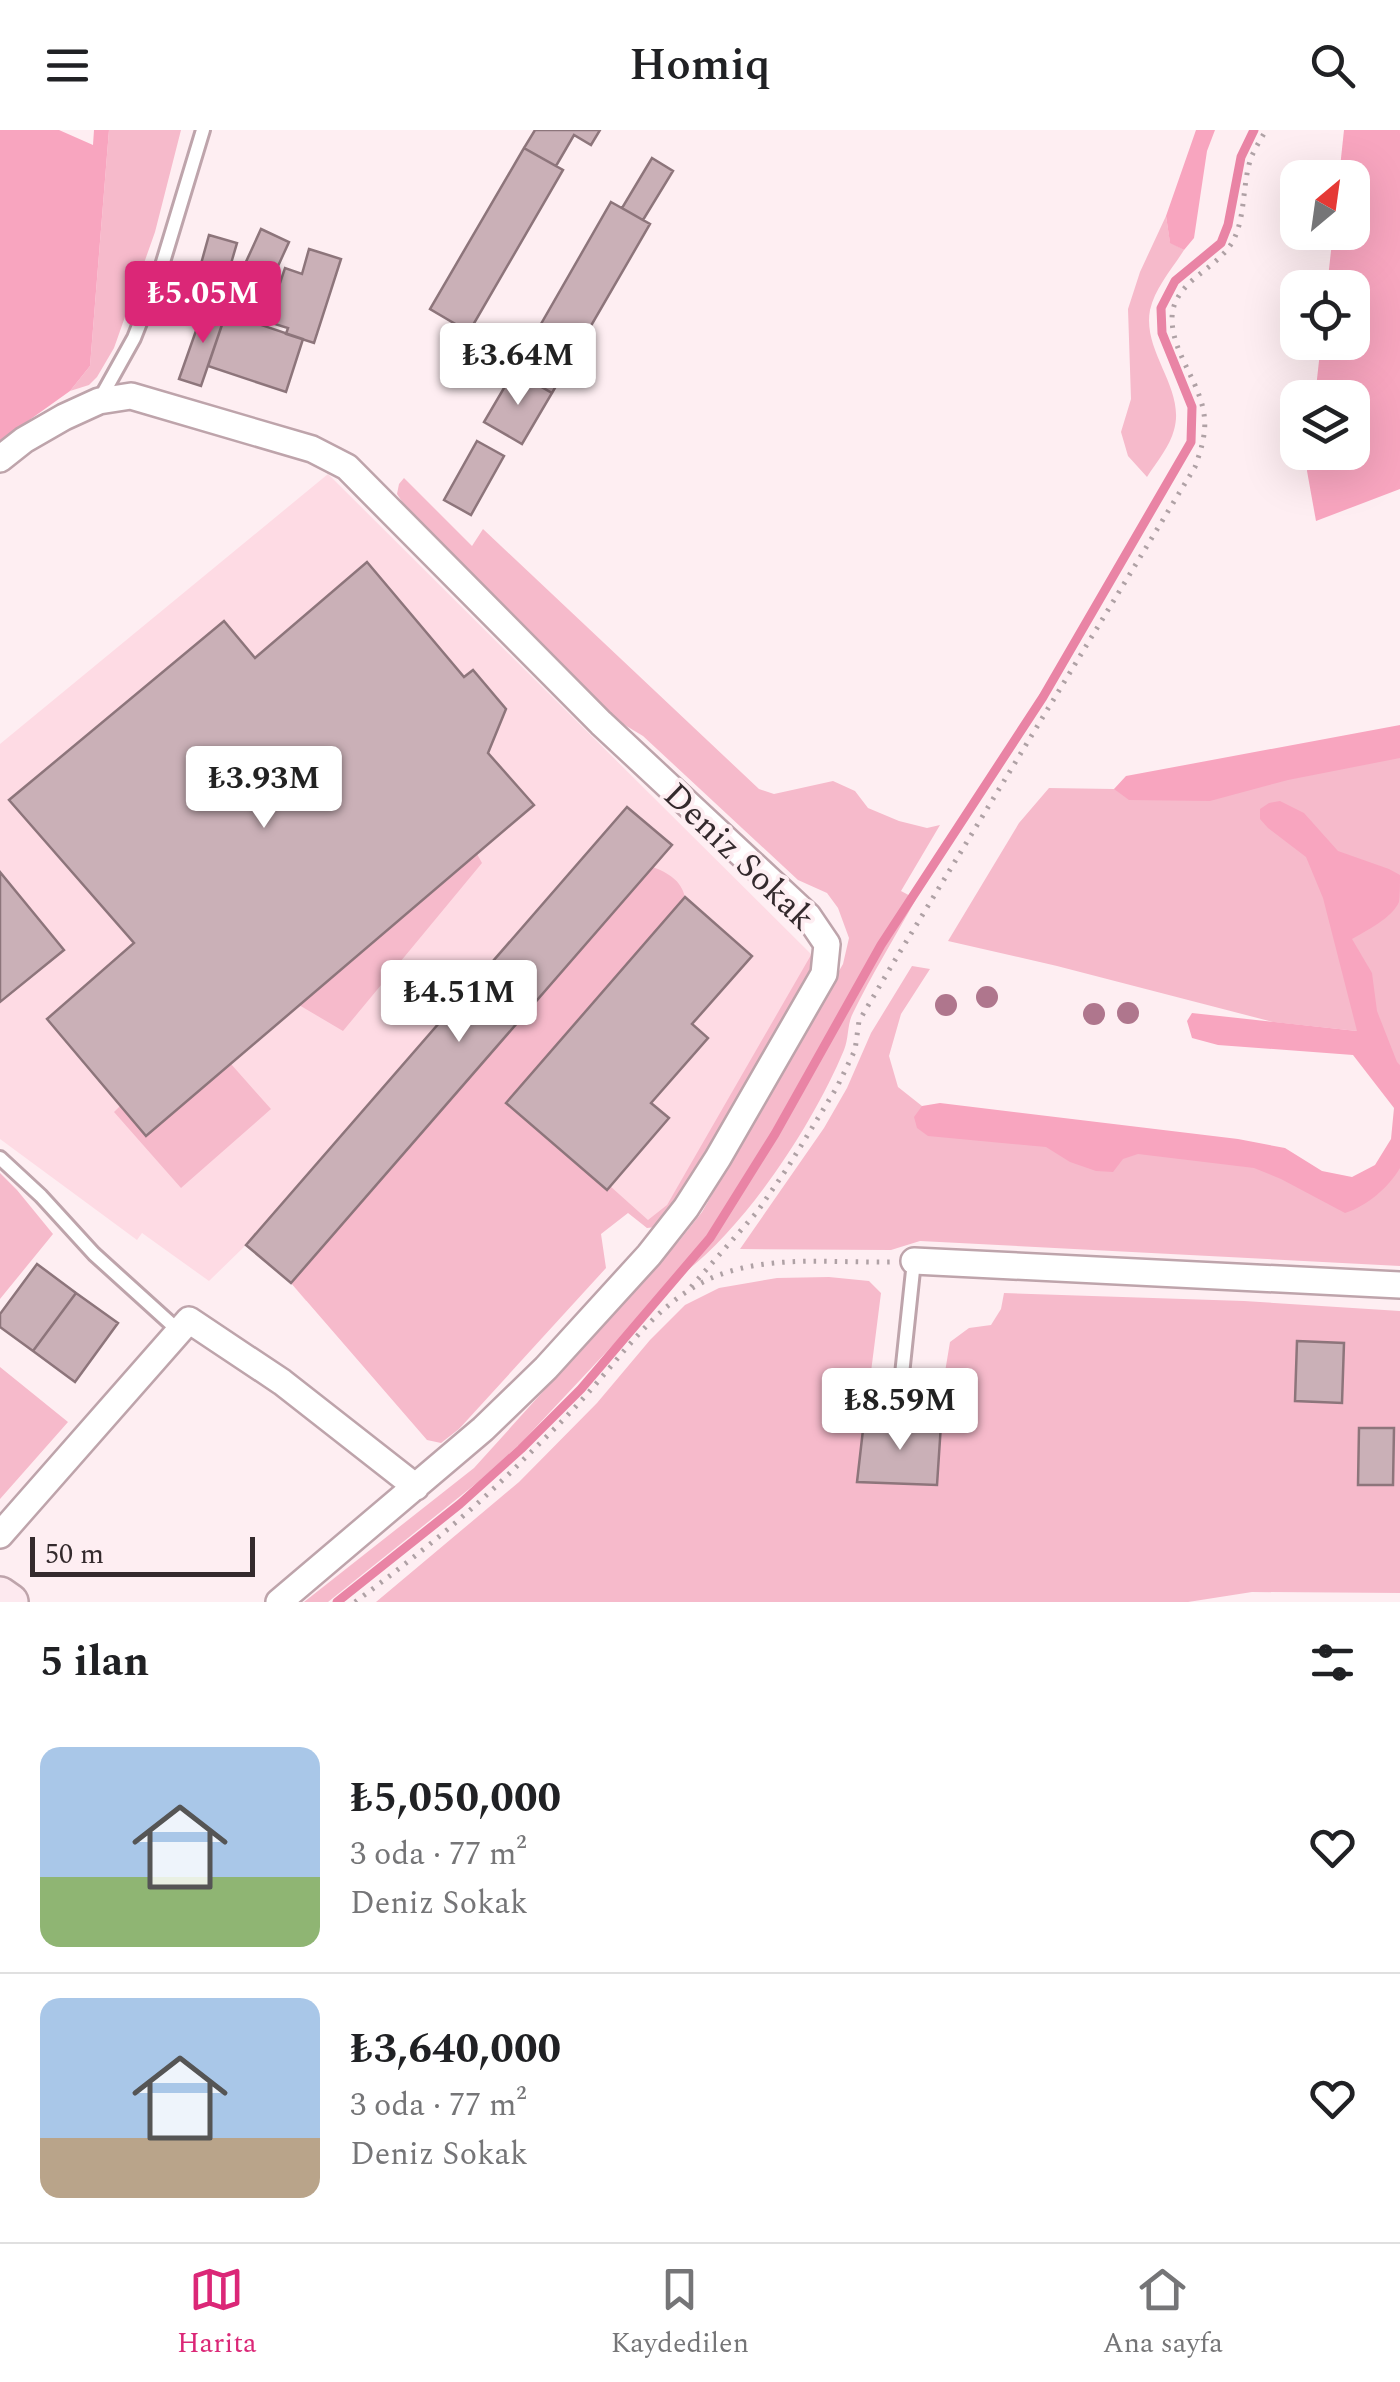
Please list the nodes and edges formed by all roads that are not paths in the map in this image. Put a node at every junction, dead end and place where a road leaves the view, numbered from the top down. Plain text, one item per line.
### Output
1 (204, 130) edge
2 (99, 401) junction
3 (0, 460) edge
4 (0, 1158) edge
5 (914, 1261) joint
6 (1400, 1284) edge
7 (179, 1332) junction
8 (900, 1403) dead end
9 (416, 1488) junction
10 (0, 1535) edge
11 (0, 1594) edge
12 (10, 1602) edge
13 (279, 1602) edge

1 - 2 lane
2 - 3 street
2 - 9 street, Deniz Sokak
4 - 7 lane
5 - 6 street
5 - 8 lane
7 - 9 street
7 - 10 street
9 - 13 street, Deniz Sokak
11 - 12 main road

